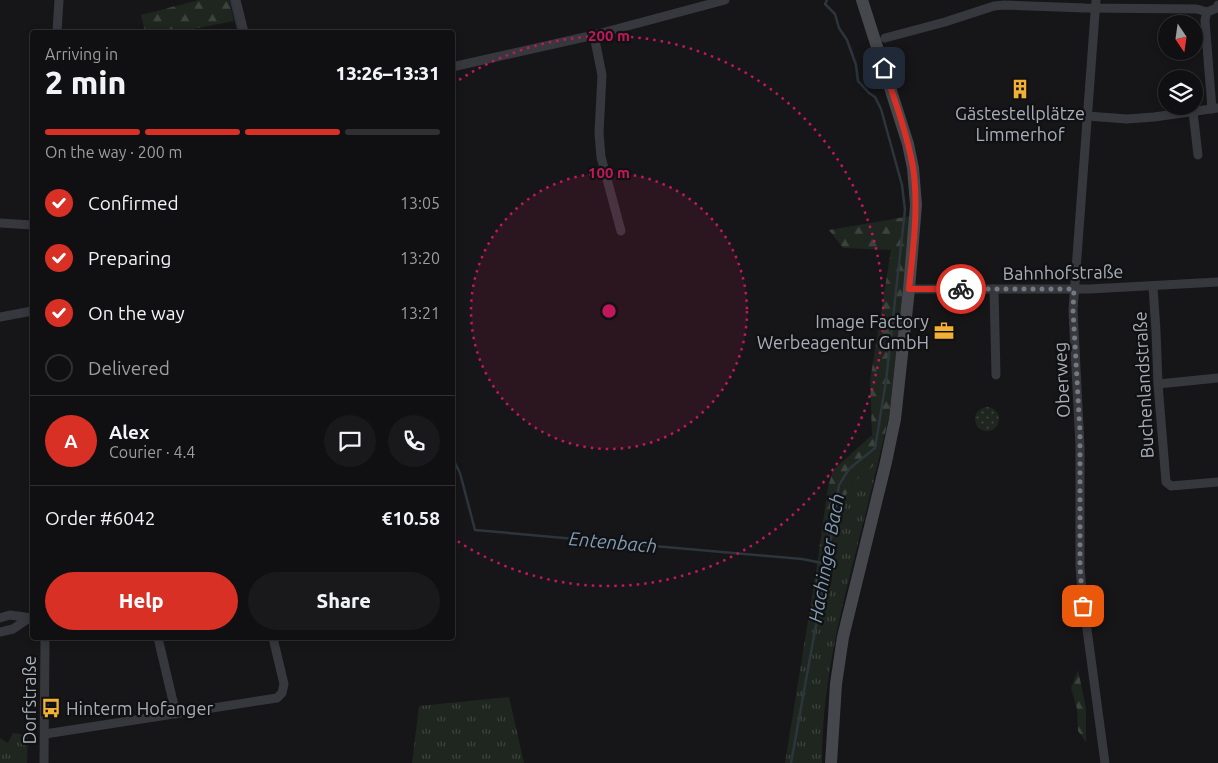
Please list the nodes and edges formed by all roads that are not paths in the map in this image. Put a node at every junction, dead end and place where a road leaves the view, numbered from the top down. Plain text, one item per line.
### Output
1 (59, 0) edge
2 (236, 0) edge
3 (725, 0) edge
4 (862, 0) edge
5 (993, 3) edge
6 (1096, 4) edge
7 (1218, 5) edge
8 (1207, 12) junction
9 (57, 30) edge
10 (244, 30) edge
11 (594, 35) junction
12 (884, 38) dead end
13 (455, 66) edge
14 (1215, 109) edge
15 (1174, 115) edge
16 (1193, 115) edge
17 (1087, 116) junction
18 (1198, 155) dead end
19 (0, 223) edge
20 (30, 224) edge
21 (621, 231) dead end
22 (1218, 282) edge
23 (1153, 287) junction
24 (909, 289) junction
25 (994, 289) junction
26 (1074, 289) junction
27 (30, 311) edge
28 (0, 318) edge
29 (996, 374) dead end
30 (1218, 378) edge
31 (1158, 384) junction
32 (1218, 482) edge
33 (0, 618) edge
34 (30, 618) edge
35 (30, 619) edge
36 (0, 632) edge
37 (45, 640) edge
38 (158, 640) edge
39 (273, 640) edge
40 (176, 714) junction
41 (45, 734) junction
42 (1106, 762) edge
43 (44, 763) edge
44 (831, 763) edge

1 - 9 street
2 - 10 street
3 - 11 street
4 - 24 main road
5 - 6 street
5 - 12 street
6 - 8 street
6 - 17 street, Oberweg
7 - 8 street
8 - 14 street
11 - 13 street
11 - 21 street
15 - 17 street
16 - 18 street
17 - 26 street, Oberweg
19 - 20 street
22 - 23 street, Bahnhofstraße
23 - 26 street, Bahnhofstraße
23 - 31 street, Buchenlandstraße
24 - 25 street, Bahnhofstraße
24 - 44 main road
25 - 26 street, Bahnhofstraße
25 - 29 street
26 - 42 street, Oberweg
27 - 28 street
30 - 31 street
31 - 32 street, Buchenlandstraße
33 - 34 street
35 - 36 street
37 - 41 street, Dorfstraße
38 - 40 street
39 - 40 street
40 - 41 street
41 - 43 street, Dorfstraße

